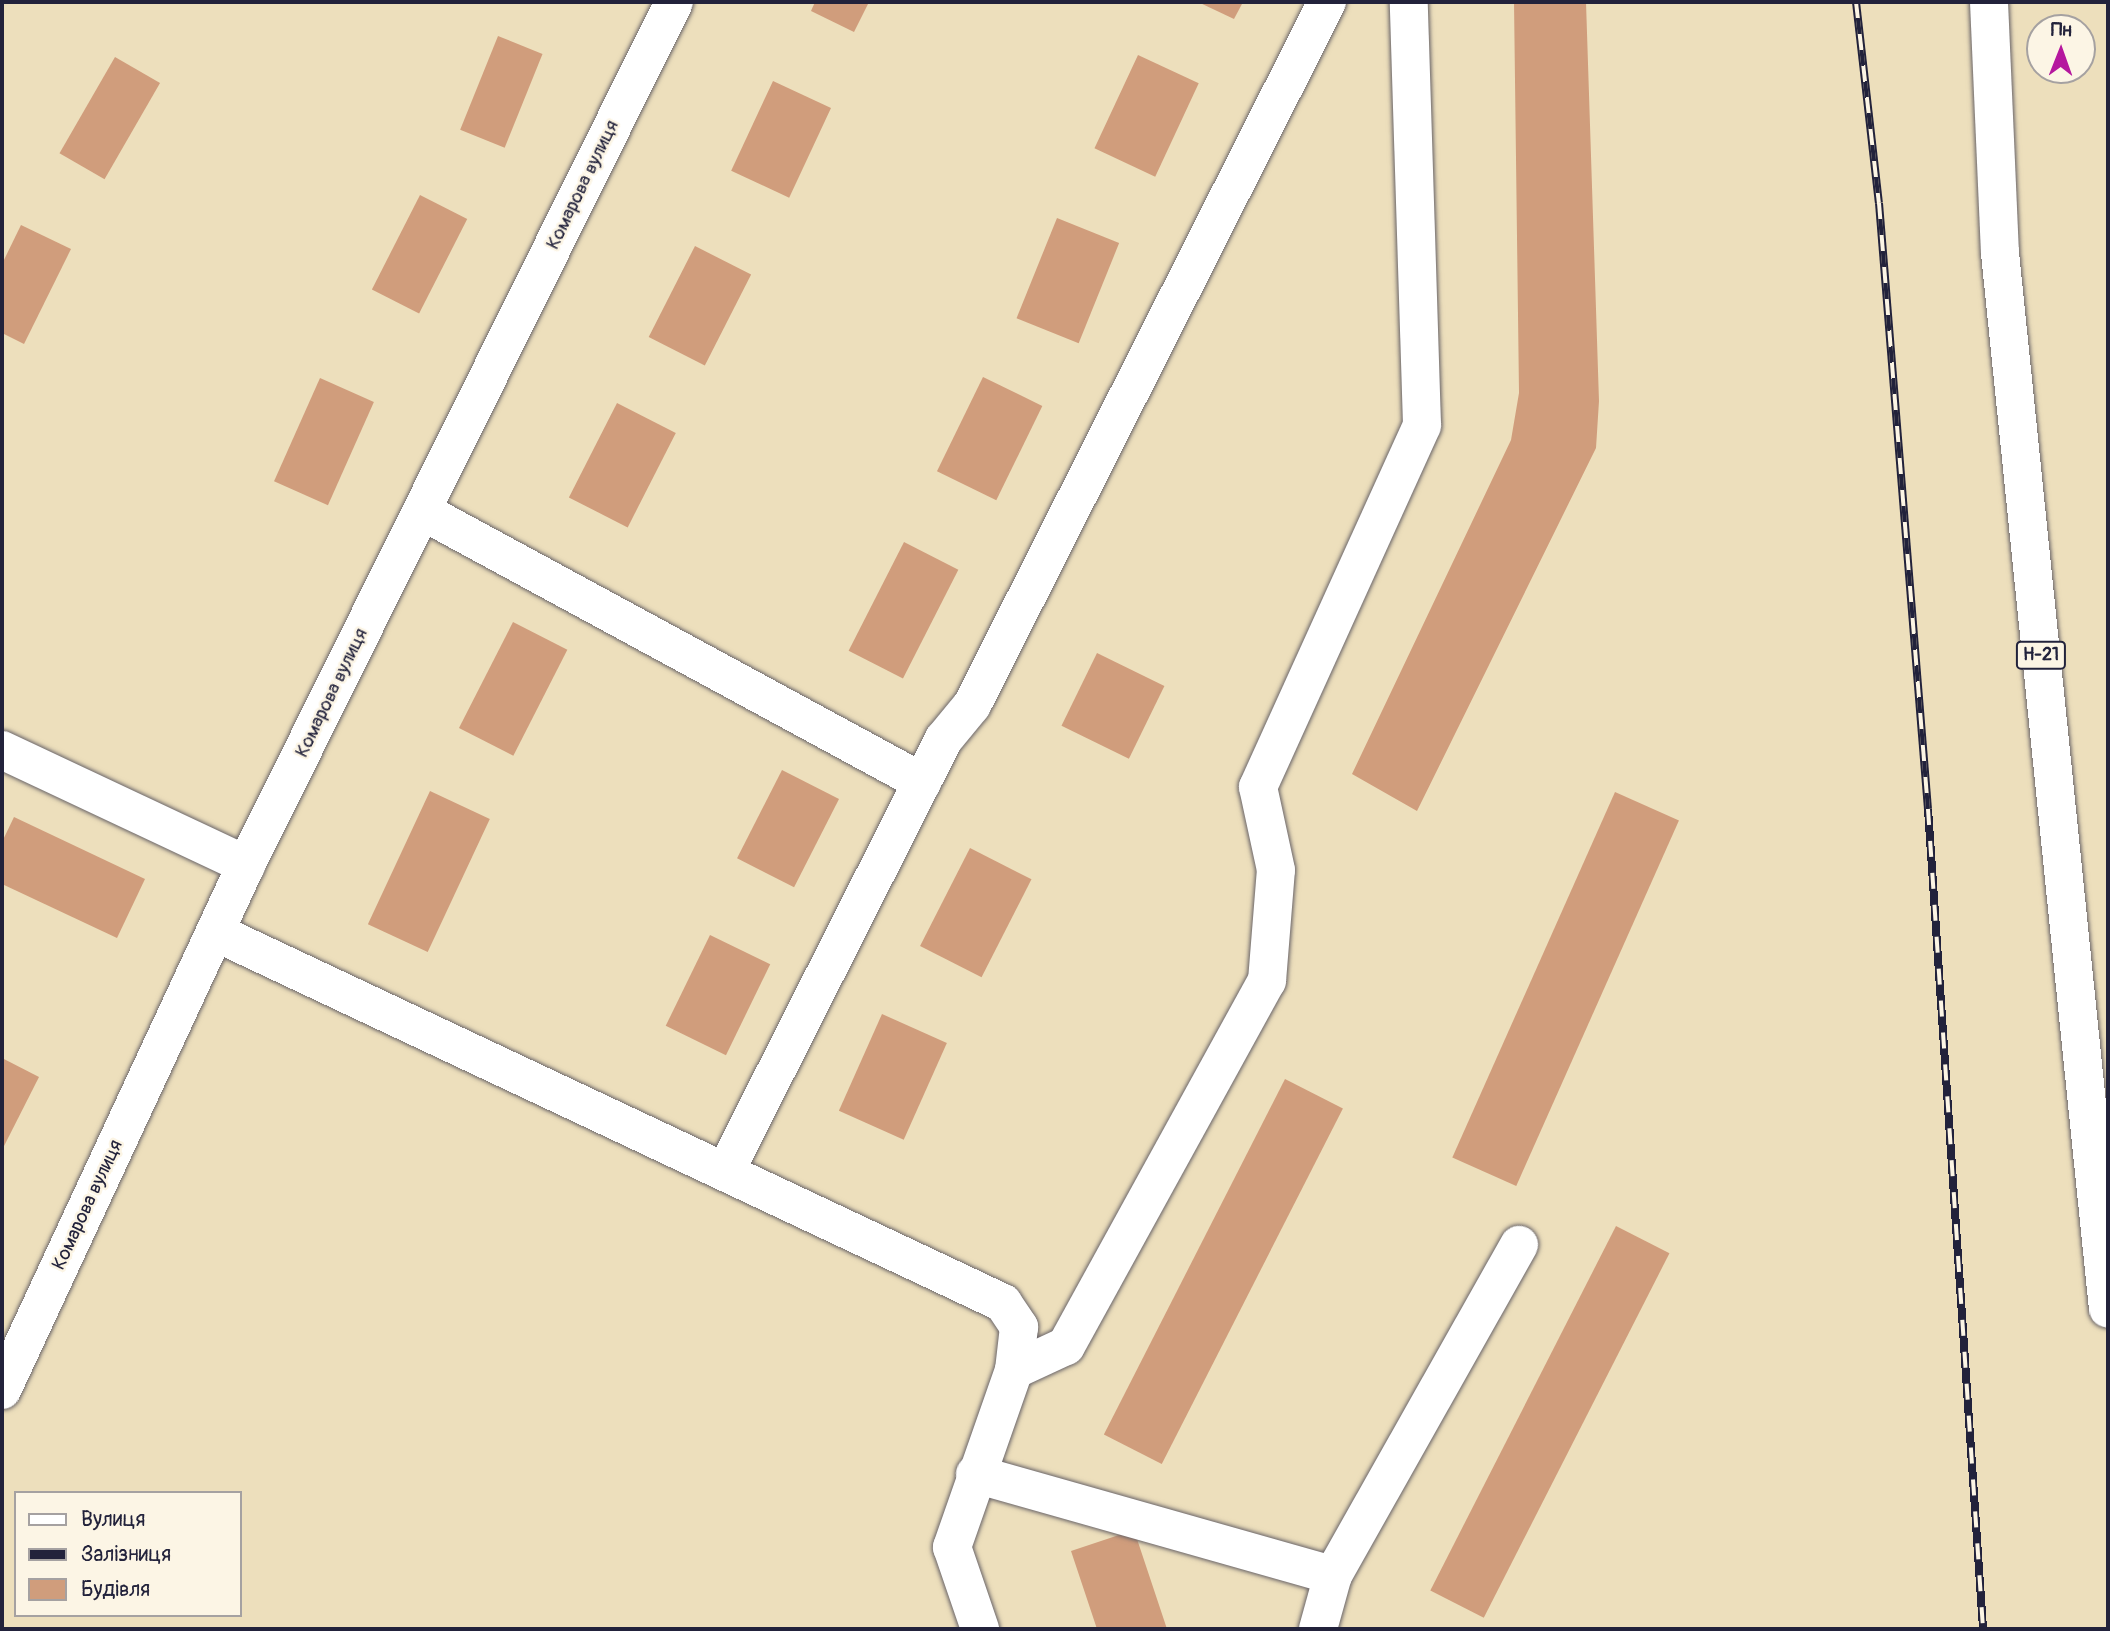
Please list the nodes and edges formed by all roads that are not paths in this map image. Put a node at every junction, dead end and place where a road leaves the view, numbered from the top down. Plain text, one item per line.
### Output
1 (674, 2) edge
2 (1327, 2) edge
3 (1409, 2) edge
4 (1989, 2) edge
5 (422, 511) junction
6 (2, 750) edge
7 (922, 782) junction
8 (246, 865) junction
9 (215, 932) junction
10 (725, 1172) junction
11 (1520, 1245) dead end
12 (2108, 1308) edge
13 (1014, 1370) junction
14 (2, 1390) edge
15 (975, 1474) junction
16 (1333, 1575) junction
17 (980, 1629) edge
18 (1318, 1629) edge

1 - 5 street, Комарова вулиця
2 - 7 street
3 - 13 street
4 - 12 street, Н-21
5 - 7 street
5 - 8 street, Комарова вулиця
6 - 8 street
7 - 10 street
8 - 9 street, Комарова вулиця
9 - 10 street
9 - 14 street, Комарова вулиця
10 - 13 street
11 - 16 street
13 - 15 street
15 - 16 street
15 - 17 street
16 - 18 street

